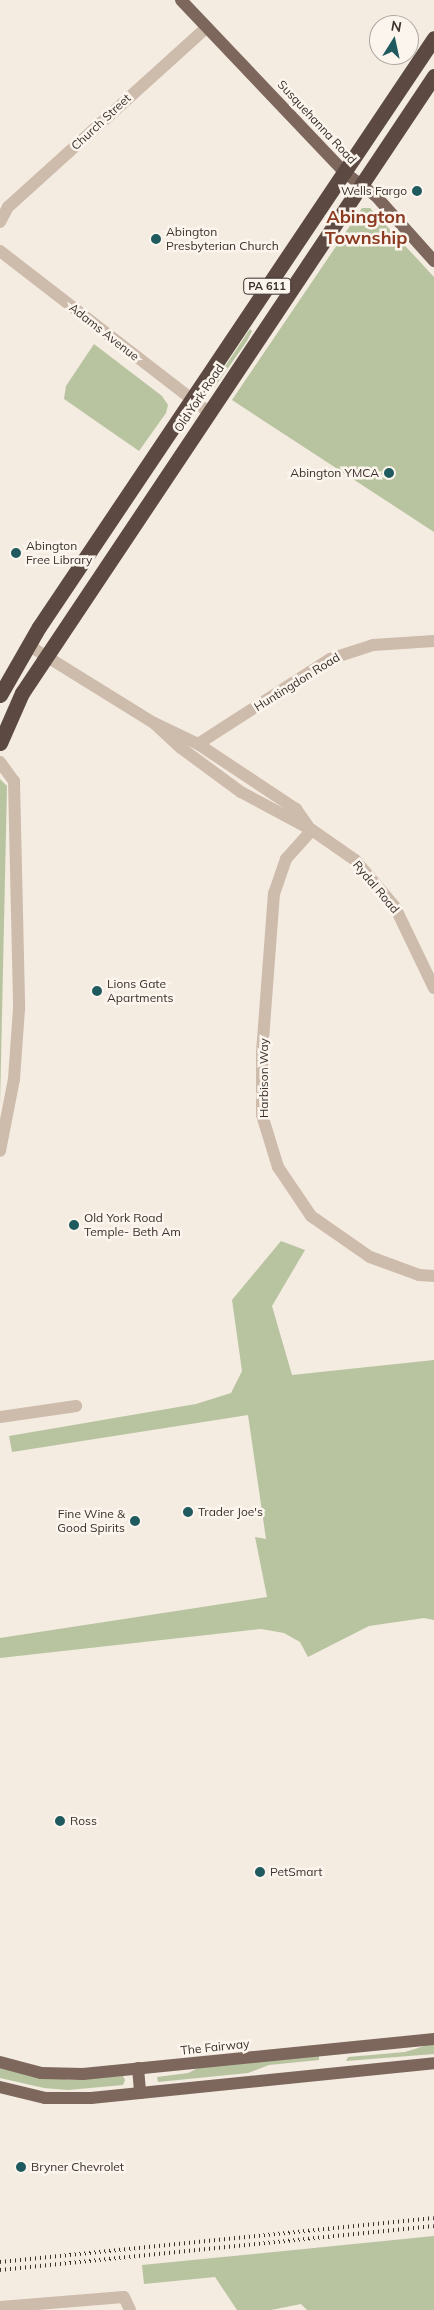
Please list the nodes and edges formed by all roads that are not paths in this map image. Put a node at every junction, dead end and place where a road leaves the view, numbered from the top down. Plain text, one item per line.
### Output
1 (181, 0) edge
2 (207, 27) junction
3 (434, 38) edge
4 (434, 76) edge
5 (344, 172) junction
6 (359, 184) junction
7 (0, 222) edge
8 (0, 250) edge
9 (434, 261) edge
10 (191, 399) junction
11 (208, 412) junction
12 (434, 641) edge
13 (28, 644) junction
14 (47, 656) junction
15 (0, 695) edge
16 (154, 723) junction
17 (0, 743) edge
18 (198, 744) junction
19 (0, 762) edge
20 (234, 768) junction
21 (225, 780) junction
22 (312, 830) junction
23 (434, 988) edge
24 (0, 1152) edge
25 (434, 1276) edge
26 (76, 1406) dead end
27 (0, 1418) edge
28 (434, 2039) edge
29 (0, 2062) edge
30 (434, 2063) edge
31 (138, 2068) junction
32 (0, 2087) edge
33 (140, 2093) junction
34 (0, 2307) edge
35 (130, 2310) edge

1 - 2 main road, Susquehanna Road
2 - 5 main road, Susquehanna Road
2 - 7 street, Church Street
3 - 5 highway, Old York Road / PA 611
4 - 6 highway, Old York Road / PA 611
5 - 6 main road, Susquehanna Road
5 - 10 highway, Old York Road / PA 611
6 - 9 main road, Susquehanna Road
6 - 11 highway, Old York Road / PA 611
8 - 10 street, Adams Avenue
10 - 11 street, Adams Avenue
10 - 13 highway, Old York Road / PA 611
11 - 14 highway, Old York Road / PA 611
12 - 18 street, Huntingdon Road
13 - 14 street, Rydal Road
13 - 15 highway, Old York Road / PA 611
14 - 16 street, Rydal Road
14 - 17 highway, Old York Road / PA 611
16 - 18 street, Rydal Road
16 - 21 street, Rydal Road
18 - 20 street, Rydal Road
19 - 24 street
20 - 21 street
20 - 22 street, Rydal Road
21 - 22 street, Rydal Road
22 - 23 street, Rydal Road
22 - 25 street, Harbison Way
26 - 27 street
28 - 31 main road, The Fairway
29 - 31 main road, The Fairway
30 - 33 main road
31 - 33 main road
32 - 33 main road
34 - 35 street

